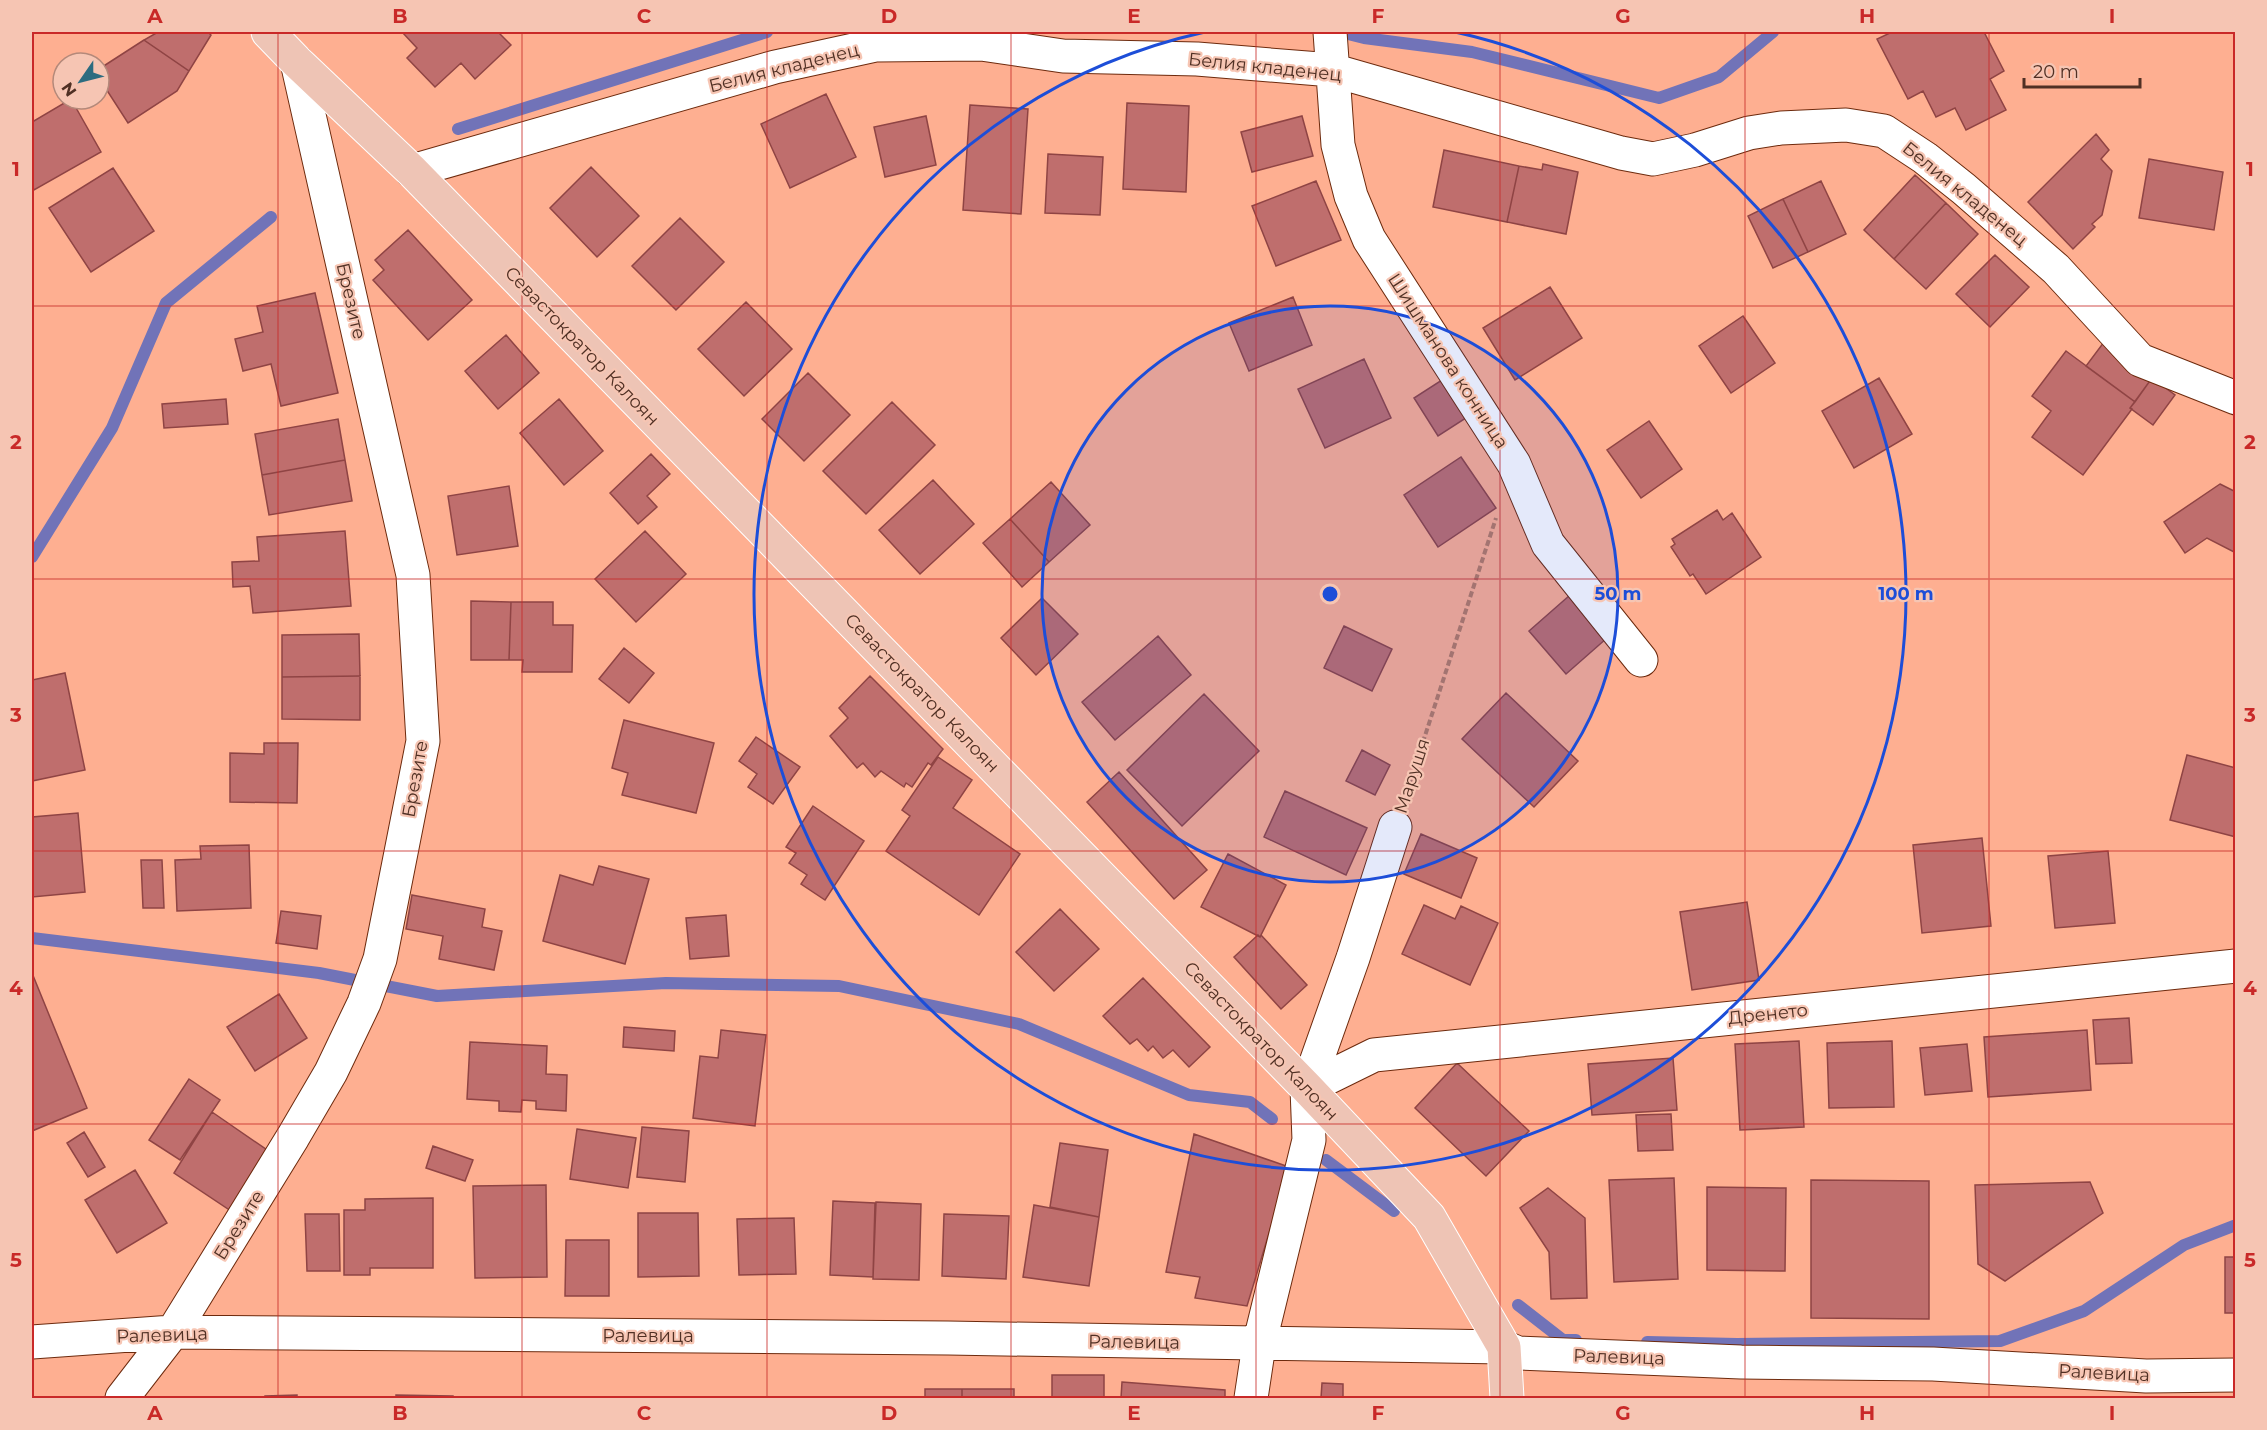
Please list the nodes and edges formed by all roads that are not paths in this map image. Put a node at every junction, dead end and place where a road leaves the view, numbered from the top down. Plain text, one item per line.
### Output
1 (268, 32) edge
2 (1330, 32) edge
3 (297, 62) junction
4 (1332, 70) junction
5 (412, 171) junction
6 (2235, 398) edge
7 (1641, 660) dead end
8 (1395, 827) road end
9 (2235, 966) edge
10 (1307, 1088) junction
11 (173, 1332) junction
12 (32, 1342) edge
13 (1259, 1345) junction
14 (1504, 1347) junction
15 (2235, 1375) edge
16 (2130, 1387) edge
17 (122, 1398) edge
18 (1251, 1398) edge
19 (1507, 1398) edge

1 - 3 main road, Севастократор Калоян
2 - 4 street, Шишманова конница
3 - 5 main road, Севастократор Калоян
3 - 11 street, Брезите
4 - 5 street, Белия кладенец
4 - 6 street, Белия кладенец
4 - 7 street, Шишманова конница
5 - 10 main road, Севастократор Калоян
8 - 10 street, Марушя
9 - 10 street, Дренето
10 - 13 street
10 - 14 main road, Севастократор Калоян
11 - 12 street, Ралевица
11 - 13 street, Ралевица
11 - 17 street, Брезите
13 - 14 street, Ралевица
13 - 18 street
14 - 16 street, Ралевица
14 - 19 main road, Севастократор Калоян
15 - 16 street, Ралевица

